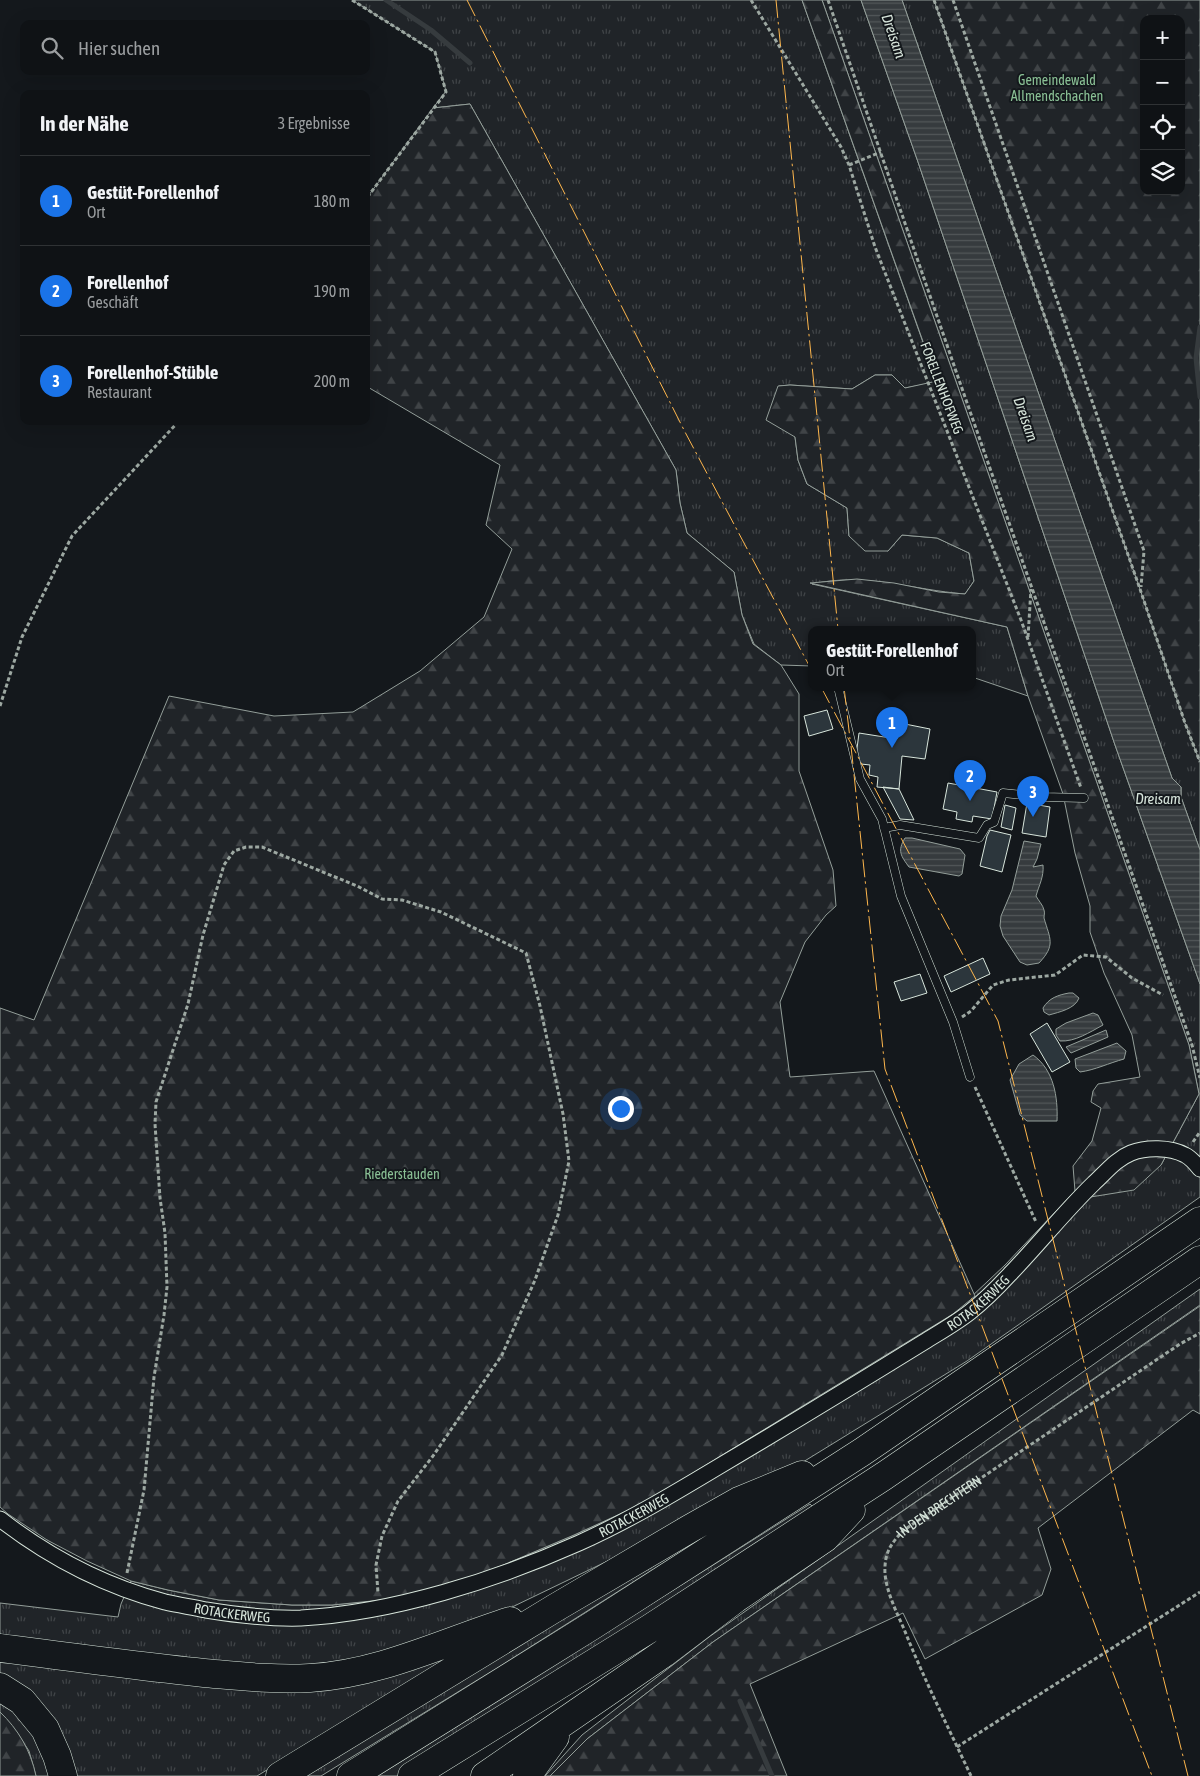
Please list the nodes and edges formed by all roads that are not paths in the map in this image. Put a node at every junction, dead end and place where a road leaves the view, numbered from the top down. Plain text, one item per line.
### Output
1 (839, 691) edge
2 (1084, 798) road end
3 (884, 828) junction
4 (970, 1077) road end
5 (1200, 1169) edge
6 (1197, 1223) edge
7 (1200, 1260) edge
8 (862, 1452) junction
9 (884, 1476) junction
10 (0, 1519) edge
11 (554, 1608) junction
12 (0, 1648) edge
13 (0, 1687) edge
14 (567, 1721) junction
15 (63, 1776) edge
16 (280, 1776) edge
17 (352, 1776) edge
18 (412, 1776) edge
19 (485, 1776) edge
20 (527, 1776) edge

1 - 3 lane
2 - 3 lane
3 - 4 lane
5 - 10 street, ROTACKERWEG
6 - 8 highway
7 - 9 highway
8 - 11 highway
8 - 17 highway
9 - 14 highway
9 - 18 highway
11 - 12 highway
11 - 16 highway
13 - 15 highway
14 - 19 highway
14 - 20 highway

